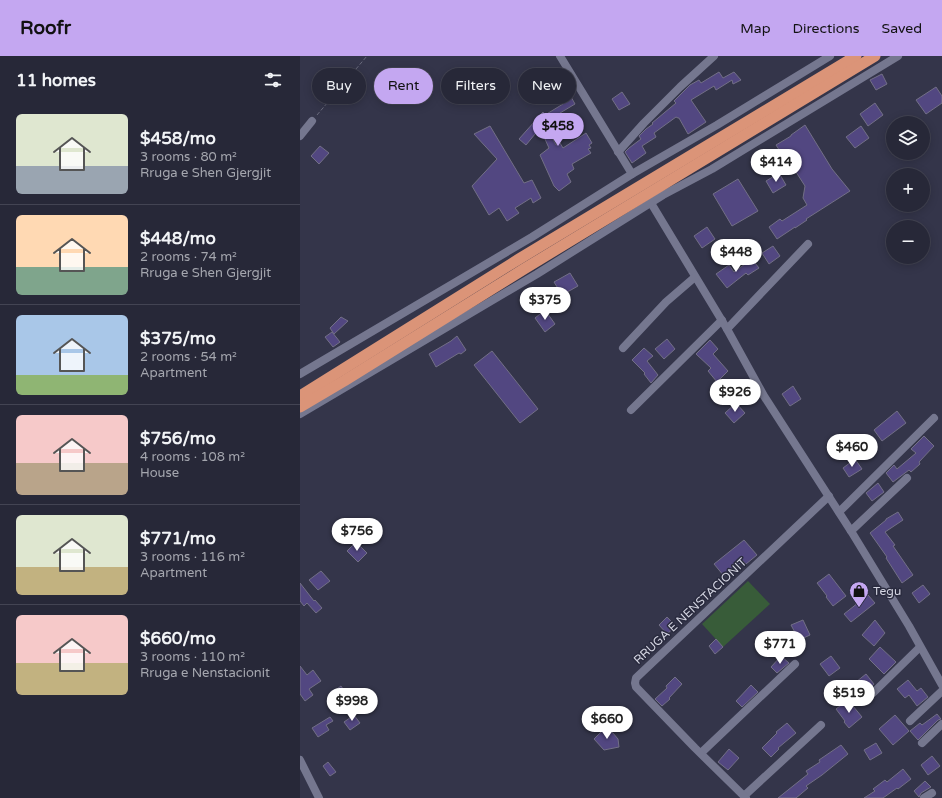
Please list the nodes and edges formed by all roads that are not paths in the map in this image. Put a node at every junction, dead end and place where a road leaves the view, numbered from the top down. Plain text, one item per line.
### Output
1 (560, 56) edge
2 (714, 56) edge
3 (830, 56) edge
4 (856, 56) edge
5 (874, 56) edge
6 (898, 56) edge
7 (312, 122) road end
8 (300, 136) edge
9 (618, 152) junction
10 (630, 171) junction
11 (651, 203) junction
12 (808, 244) dead end
13 (695, 277) junction
14 (722, 320) junction
15 (727, 330) junction
16 (623, 348) dead end
17 (300, 374) edge
18 (300, 396) edge
19 (300, 407) edge
20 (631, 410) dead end
21 (300, 414) edge
22 (934, 418) dead end
23 (907, 478) dead end
24 (829, 496) junction
25 (839, 512) junction
26 (851, 531) junction
27 (920, 647) junction
28 (795, 664) dead end
29 (942, 685) edge
30 (942, 691) edge
31 (873, 693) dead end
32 (910, 721) dead end
33 (942, 724) edge
34 (821, 725) dead end
35 (922, 743) dead end
36 (701, 753) junction
37 (300, 760) edge
38 (932, 793) dead end
39 (745, 797) edge
40 (319, 798) edge
41 (924, 798) edge

1 - 9 street
2 - 9 street
3 - 10 street
4 - 18 highway
5 - 19 highway
6 - 11 street
7 - 8 street
9 - 10 street
10 - 17 street
11 - 13 street
11 - 21 street
12 - 15 street
13 - 14 street
13 - 16 street
14 - 15 street
14 - 20 street
15 - 24 street
22 - 25 street
23 - 26 street
24 - 25 street
24 - 36 street, RRUGA E NENSTACIONIT
25 - 26 street
26 - 27 street
27 - 29 street
27 - 31 street
28 - 36 street
30 - 32 street
33 - 35 street
34 - 39 street
36 - 39 street, RRUGA E NENSTACIONIT
37 - 40 street
38 - 41 street

